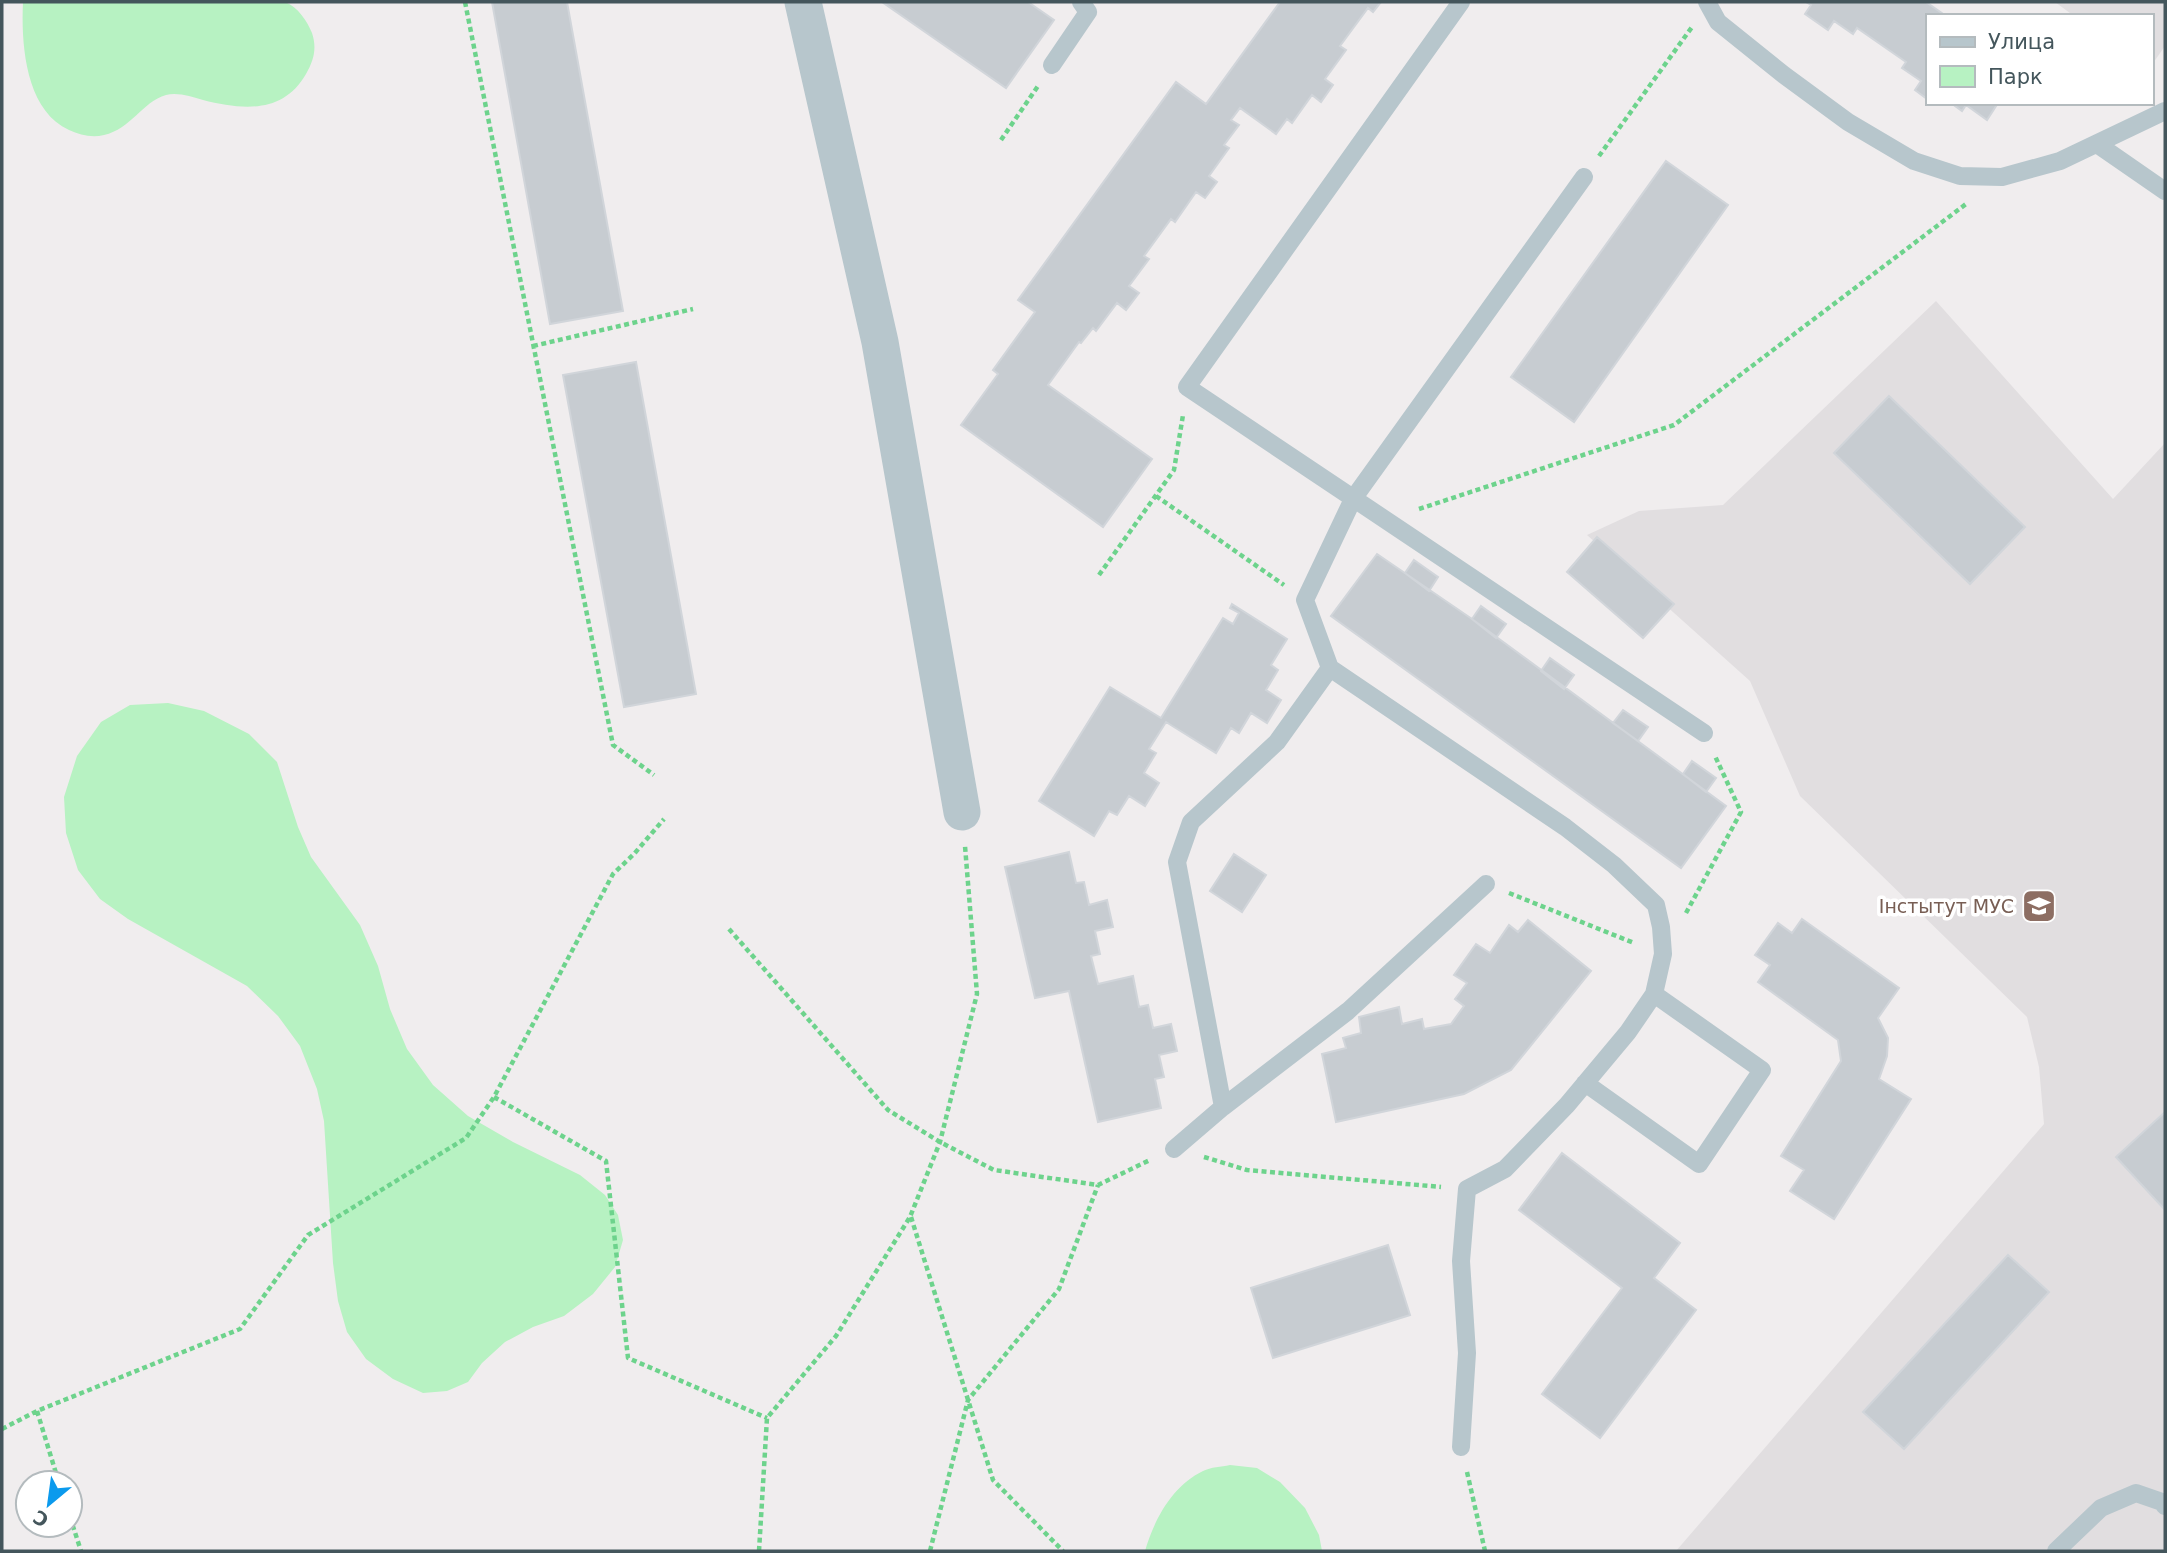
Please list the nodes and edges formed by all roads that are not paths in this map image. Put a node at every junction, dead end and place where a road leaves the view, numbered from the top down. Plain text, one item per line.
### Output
1 (803, 2) edge
2 (1081, 2) edge
3 (1461, 2) edge
4 (1708, 3) edge
5 (1052, 65) road end
6 (2165, 111) edge
7 (2097, 144) junction
8 (1584, 177) road end
9 (2165, 191) edge
10 (1353, 499) junction
11 (1330, 668) junction
12 (1704, 733) road end
13 (962, 812) road end
14 (1486, 884) road end
15 (1654, 994) junction
16 (1585, 1083) junction
17 (1223, 1107) junction
18 (1174, 1149) road end
19 (1461, 1447) road end
20 (2165, 1506) edge
21 (2056, 1551) edge

1 - 13 street
2 - 5 lane
3 - 10 lane
4 - 7 lane
6 - 7 lane
7 - 9 lane
8 - 10 lane
10 - 11 lane
10 - 12 lane
11 - 15 lane
11 - 17 lane
14 - 17 lane
15 - 16 lane
15 - 16 lane
16 - 19 lane
17 - 18 lane
20 - 21 lane

